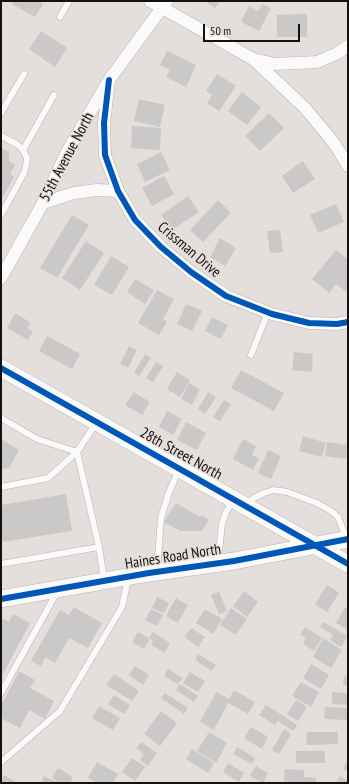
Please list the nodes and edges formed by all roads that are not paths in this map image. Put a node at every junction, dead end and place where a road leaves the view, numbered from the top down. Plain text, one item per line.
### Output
1 (69, 1) edge
2 (150, 1) edge
3 (164, 4) edge
4 (60, 17) dead end
5 (348, 46) edge
6 (253, 59) junction
7 (24, 74) dead end
8 (109, 80) junction
9 (54, 95) dead end
10 (1, 113) edge
11 (1, 136) edge
12 (23, 150) junction
13 (348, 166) edge
14 (118, 191) junction
15 (43, 203) junction
16 (1, 215) edge
17 (1, 278) edge
18 (268, 312) junction
19 (348, 322) edge
20 (251, 354) dead end
21 (1, 368) edge
22 (1, 418) edge
23 (96, 422) junction
24 (77, 452) junction
25 (180, 468) junction
26 (1, 487) edge
27 (241, 502) junction
28 (348, 539) edge
29 (316, 544) junction
30 (99, 547) junction
31 (218, 563) junction
32 (1, 564) edge
33 (348, 564) edge
34 (157, 572) junction
35 (129, 577) junction
36 (104, 581) junction
37 (58, 589) junction
38 (1, 599) edge
39 (1, 693) edge
40 (1, 762) edge

1 - 4 lane
2 - 3 street
3 - 6 street
3 - 8 street, 55th Avenue North
5 - 6 street
6 - 13 street
7 - 10 lane
8 - 14 street, Crissman Drive
8 - 15 street, 55th Avenue North
9 - 12 lane
11 - 12 lane
12 - 16 lane
14 - 15 street
14 - 18 street, Crissman Drive
15 - 17 street, 55th Avenue North
18 - 19 street, Crissman Drive
18 - 20 lane
21 - 23 street, 28th Street North
22 - 24 lane
23 - 24 lane
23 - 25 street, 28th Street North
24 - 26 lane
24 - 30 lane
25 - 27 street, 28th Street North
25 - 34 lane
27 - 28 lane
27 - 29 street, 28th Street North
27 - 31 lane
28 - 29 street, Haines Road North
29 - 31 street, Haines Road North
29 - 33 street, 28th Street North
30 - 32 lane
30 - 36 lane
31 - 34 street, Haines Road North
34 - 35 street, Haines Road North
35 - 36 street, Haines Road North
35 - 40 lane
36 - 37 street, Haines Road North
37 - 38 street, Haines Road North
37 - 39 lane

